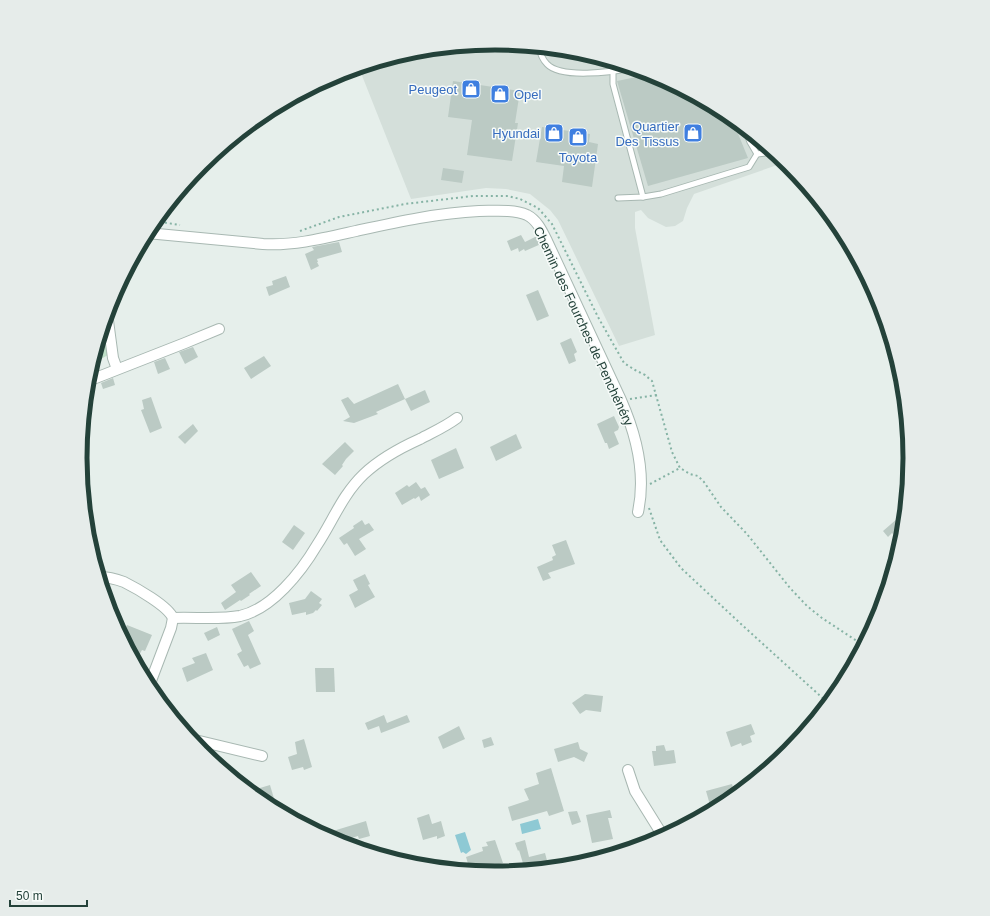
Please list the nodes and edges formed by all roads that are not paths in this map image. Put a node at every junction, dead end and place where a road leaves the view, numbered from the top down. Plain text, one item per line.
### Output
1 (541, 52) edge
2 (621, 70) edge
3 (613, 72) junction
4 (749, 139) edge
5 (766, 153) edge
6 (757, 154) junction
7 (643, 197) junction
8 (618, 198) dead end
9 (154, 234) edge
10 (109, 327) edge
11 (219, 329) dead end
12 (117, 369) junction
13 (95, 378) edge
14 (457, 418) dead end
15 (638, 512) dead end
16 (105, 578) edge
17 (173, 618) junction
18 (152, 678) edge
19 (203, 742) edge
20 (262, 756) dead end
21 (628, 770) dead end
22 (660, 831) edge

1 - 3 lane
2 - 3 lane
3 - 7 lane
4 - 6 lane
5 - 6 lane
6 - 7 lane
7 - 8 lane
9 - 15 street, Chemin des Fourches de Penchénéry
10 - 12 street
11 - 12 street
12 - 13 street
14 - 17 street
16 - 17 street
17 - 18 street
19 - 20 street
21 - 22 street

